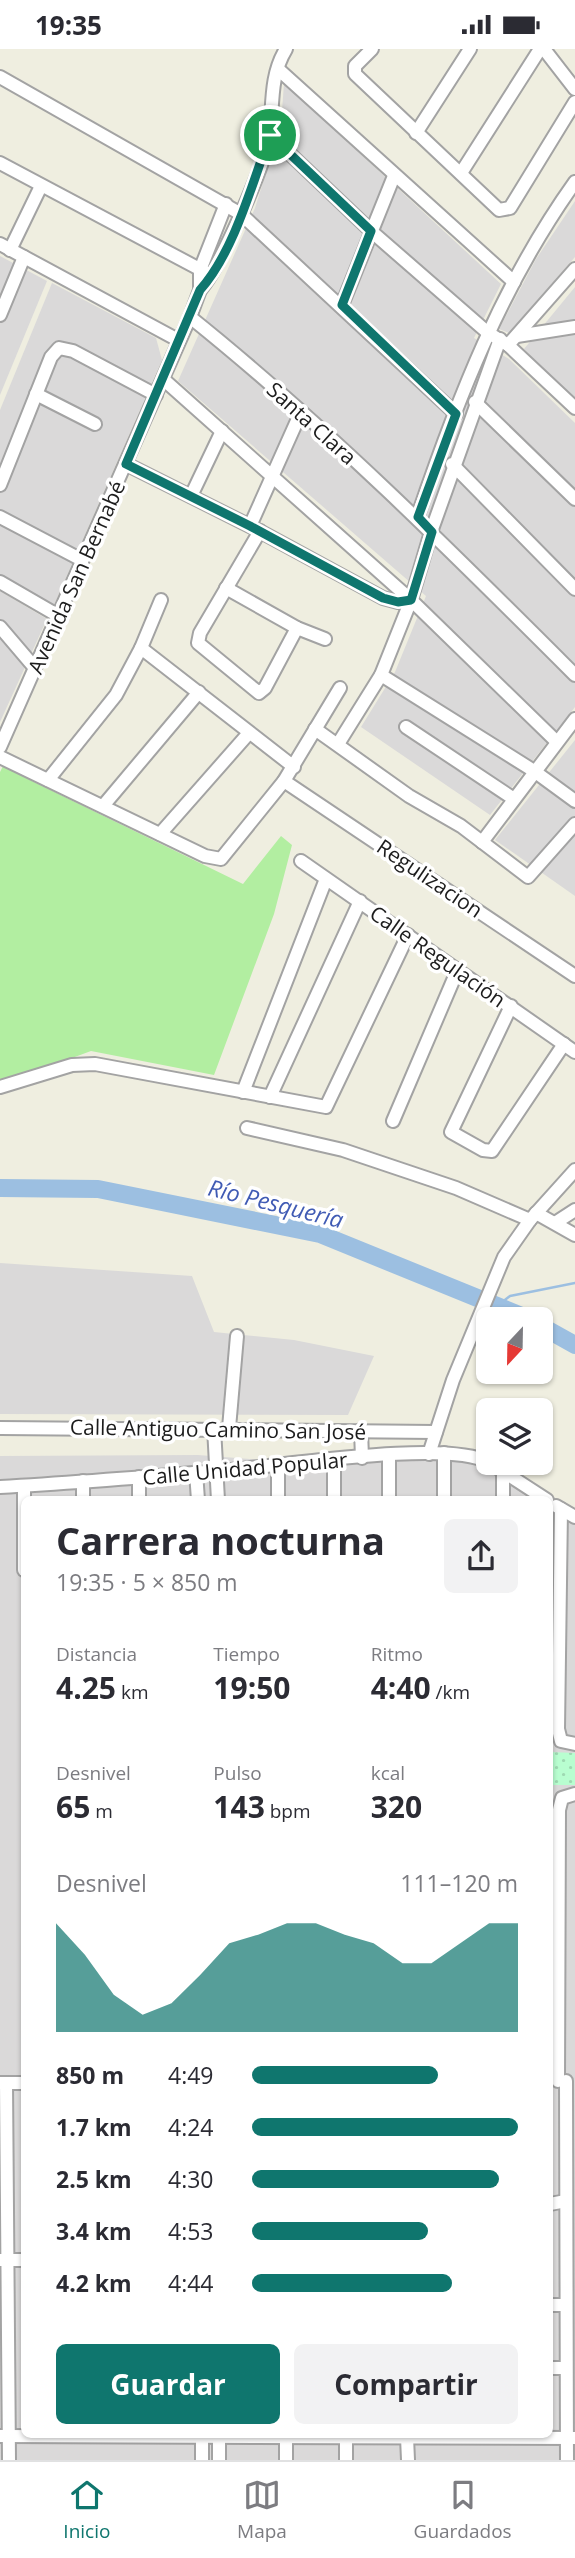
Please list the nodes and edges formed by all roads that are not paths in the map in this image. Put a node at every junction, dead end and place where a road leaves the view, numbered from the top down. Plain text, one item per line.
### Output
1 (372, 49) edge
2 (470, 49) edge
3 (542, 49) edge
4 (280, 51) edge
5 (278, 69) junction
6 (0, 77) edge
7 (575, 89) edge
8 (575, 102) edge
9 (416, 133) junction
10 (270, 135) junction
11 (0, 163) edge
12 (461, 173) junction
13 (394, 176) junction
14 (575, 182) edge
15 (41, 186) junction
16 (226, 204) junction
17 (241, 213) junction
18 (371, 231) junction
19 (5, 247) edge
20 (24, 257) junction
21 (575, 269) edge
22 (200, 270) junction
23 (213, 276) junction
24 (514, 282) junction
25 (200, 290) junction
26 (342, 305) junction
27 (0, 315) edge
28 (190, 317) junction
29 (575, 327) edge
30 (487, 332) junction
31 (178, 340) junction
32 (509, 340) junction
33 (163, 379) junction
34 (465, 393) junction
35 (568, 393) edge
36 (36, 394) junction
37 (156, 395) junction
38 (478, 405) junction
39 (575, 408) edge
40 (301, 412) junction
41 (456, 414) junction
42 (95, 424) dead end
43 (222, 431) junction
44 (442, 454) junction
45 (126, 464) junction
46 (456, 468) junction
47 (271, 473) junction
48 (0, 485) edge
49 (191, 496) junction
50 (575, 499) edge
51 (0, 517) edge
52 (418, 517) junction
53 (255, 528) junction
54 (432, 532) junction
55 (80, 559) junction
56 (0, 582) edge
57 (226, 588) junction
58 (575, 589) edge
59 (161, 600) dead end
60 (411, 600) junction
61 (57, 615) junction
62 (0, 627) edge
63 (297, 628) junction
64 (325, 639) dead end
65 (141, 648) junction
66 (35, 668) junction
67 (381, 675) junction
68 (575, 675) edge
69 (340, 688) dead end
70 (199, 692) junction
71 (575, 719) edge
72 (406, 727) dead end
73 (315, 729) junction
74 (249, 733) junction
75 (1, 742) edge
76 (557, 742) junction
77 (338, 744) junction
78 (0, 757) edge
79 (293, 767) junction
80 (534, 771) junction
81 (48, 779) junction
82 (284, 782) junction
83 (514, 799) junction
84 (575, 801) edge
85 (103, 806) junction
86 (575, 824) edge
87 (160, 834) junction
88 (482, 842) junction
89 (301, 861) dead end
90 (326, 879) junction
91 (360, 901) junction
92 (408, 935) junction
93 (458, 969) junction
94 (575, 976) edge
95 (511, 1006) junction
96 (570, 1048) edge
97 (0, 1087) edge
98 (243, 1092) junction
99 (270, 1097) junction
100 (393, 1121) dead end
101 (247, 1128) dead end
102 (575, 1170) edge
103 (575, 1210) edge
104 (533, 1217) junction
105 (568, 1228) edge
106 (237, 1336) dead end
107 (0, 1427) edge
108 (214, 1428) junction
109 (229, 1428) junction
110 (361, 1430) junction
111 (436, 1432) junction
112 (444, 1453) junction
113 (429, 1454) junction
114 (389, 1456) junction
115 (362, 1458) junction
116 (476, 1458) edge
117 (334, 1461) junction
118 (278, 1465) junction
119 (218, 1471) junction
120 (196, 1472) junction
121 (503, 1475) edge
122 (509, 1475) edge
123 (139, 1476) junction
124 (83, 1481) junction
125 (24, 1486) junction
126 (0, 1487) edge
127 (24, 1496) edge
128 (83, 1496) edge
129 (139, 1496) edge
130 (198, 1496) edge
131 (218, 1496) edge
132 (278, 1496) edge
133 (334, 1496) edge
134 (389, 1496) edge
135 (444, 1496) edge
136 (503, 1496) edge
137 (541, 1496) edge
138 (553, 1504) edge
139 (575, 1517) edge
140 (553, 1541) edge
141 (575, 1744) edge
142 (575, 1794) edge
143 (562, 2081) edge
144 (3, 2083) edge
145 (21, 2083) edge
146 (566, 2201) junction
147 (553, 2203) edge
148 (4, 2260) edge
149 (571, 2261) edge
150 (553, 2305) edge
151 (566, 2305) junction
152 (553, 2368) edge
153 (566, 2368) junction
154 (5, 2436) edge
155 (202, 2438) edge
156 (219, 2438) edge
157 (286, 2438) edge
158 (346, 2438) edge
159 (407, 2438) edge
160 (553, 2438) edge
161 (571, 2438) edge
162 (9, 2460) edge
163 (202, 2460) edge
164 (219, 2460) edge
165 (286, 2460) edge
166 (346, 2460) edge
167 (408, 2460) edge
168 (567, 2460) edge

1 - 9 street
2 - 9 street
3 - 7 street
3 - 12 street
4 - 5 street, Avenida San Bernabé
5 - 10 street, Avenida San Bernabé
5 - 13 street
6 - 16 street
8 - 12 street
9 - 12 street
10 - 17 street, Avenida San Bernabé
10 - 18 street
11 - 15 street
13 - 18 street
13 - 24 street
14 - 24 street
15 - 19 street
15 - 22 street
16 - 17 street
16 - 22 street, Avenida San Bernabé
17 - 23 street, Avenida San Bernabé
17 - 26 street
18 - 26 street
18 - 30 street
19 - 20 street
20 - 27 street
20 - 31 street
21 - 32 street
22 - 23 street
22 - 25 street, Avenida San Bernabé
23 - 25 street, Avenida San Bernabé
24 - 30 street
25 - 28 street, Avenida San Bernabé
26 - 41 street
28 - 31 street, Avenida San Bernabé
28 - 40 street, Santa Clara
29 - 32 street
30 - 32 street
30 - 34 street
31 - 33 street, Avenida San Bernabé
32 - 35 street
32 - 38 street
33 - 37 street, Avenida San Bernabé
33 - 43 street
34 - 38 street
34 - 41 street
35 - 39 street
36 - 37 street
36 - 42 street
36 - 48 street
37 - 45 street, Avenida San Bernabé
38 - 46 street
38 - 50 street
40 - 47 street
40 - 52 street, Santa Clara
41 - 44 street
43 - 47 street
43 - 49 street
44 - 46 street
44 - 52 street
45 - 49 street
45 - 55 street, Avenida San Bernabé
46 - 54 street
46 - 58 street
47 - 53 street
47 - 60 street
49 - 53 street
51 - 55 street
52 - 54 street, Santa Clara
53 - 57 street
53 - 60 street
54 - 60 street
54 - 68 street, Santa Clara
55 - 61 street, Avenida San Bernabé
56 - 61 street
57 - 63 street
57 - 63 street
59 - 65 street
60 - 67 street
60 - 76 street
61 - 66 street, Avenida San Bernabé
62 - 66 street
63 - 64 street
65 - 70 street
65 - 81 street
66 - 75 street, Avenida San Bernabé
67 - 77 street
67 - 80 street
69 - 73 street
70 - 74 street
70 - 85 street
71 - 76 street
72 - 83 street
73 - 77 street
73 - 79 street
74 - 79 street
74 - 87 street
76 - 80 street
77 - 88 street
78 - 81 street
79 - 82 street
80 - 83 street
80 - 84 street
81 - 85 street
82 - 87 street
82 - 94 street, Regulizacion
83 - 88 street
85 - 87 street
86 - 88 street
89 - 90 street, Calle Regulación
90 - 91 street, Calle Regulación
90 - 98 street
91 - 92 street, Calle Regulación
91 - 99 street
92 - 93 street, Calle Regulación
92 - 99 street
93 - 95 street, Calle Regulación
93 - 100 street
95 - 96 street, Calle Regulación
95 - 96 street
97 - 98 street
98 - 99 street
101 - 104 street
102 - 104 street
103 - 105 street
104 - 105 street
104 - 111 street
106 - 109 street
107 - 108 street, Calle Antiguo Camino San José
108 - 109 street, Calle Antiguo Camino San José
108 - 119 street
109 - 110 street, Calle Antiguo Camino San José
110 - 111 street, Calle Antiguo Camino San José
110 - 115 street
111 - 113 street
112 - 113 street, Calle Unidad Popular
112 - 116 street, Calle Unidad Popular
112 - 135 street
113 - 114 street, Calle Unidad Popular
114 - 115 street, Calle Unidad Popular
114 - 134 street
115 - 117 street, Calle Unidad Popular
117 - 118 street, Calle Unidad Popular
117 - 133 street
118 - 119 street, Calle Unidad Popular
118 - 132 street
119 - 120 street, Calle Unidad Popular
119 - 131 street
120 - 123 street, Calle Unidad Popular
120 - 130 street
121 - 136 street
122 - 137 street, Calle Unidad Popular
123 - 124 street, Calle Unidad Popular
123 - 129 street
124 - 125 street, Calle Unidad Popular
124 - 128 street
125 - 126 street, Calle Unidad Popular
125 - 127 street
138 - 139 street, Calle Unidad Popular
140 - 141 street
142 - 143 street
143 - 146 street
144 - 145 street
144 - 148 street
146 - 147 street
146 - 149 street
148 - 154 street
149 - 151 street
150 - 151 street
151 - 153 street
152 - 153 street
153 - 161 street
154 - 162 street
155 - 163 street
156 - 164 street
157 - 165 street
158 - 166 street
159 - 167 street
160 - 161 street
161 - 168 street

